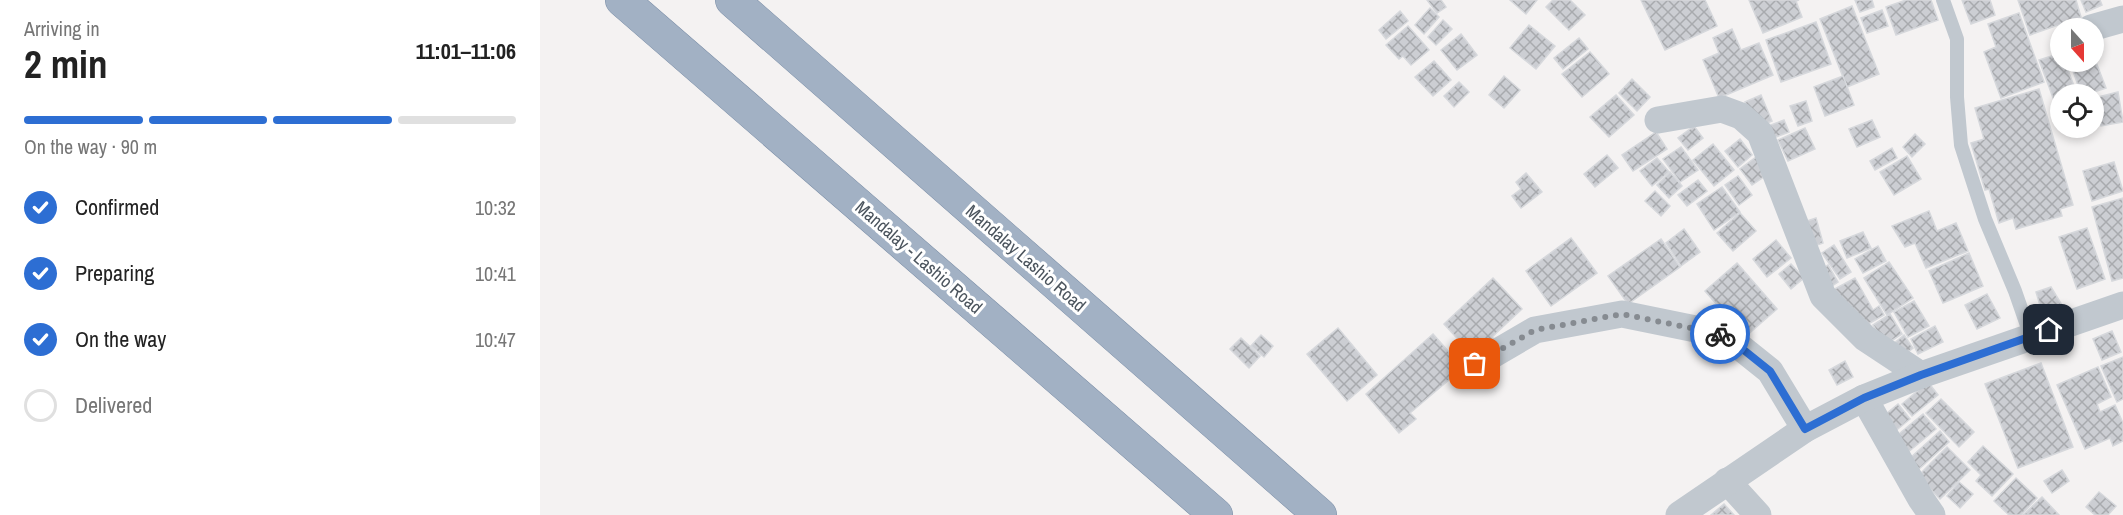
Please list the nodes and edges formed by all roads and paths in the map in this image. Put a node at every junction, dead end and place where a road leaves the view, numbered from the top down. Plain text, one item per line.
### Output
1 (622, 0) edge
2 (732, 0) edge
3 (1943, 0) edge
4 (2123, 19) edge
5 (2104, 24) edge
6 (1658, 120) dead end
7 (2123, 305) edge
8 (2031, 337) junction
9 (1475, 364) dead end
10 (1921, 375) junction
11 (1864, 398) junction
12 (1805, 429) junction
13 (1727, 481) junction
14 (1216, 515) edge
15 (1320, 515) edge
16 (1679, 515) edge
17 (1758, 515) edge
18 (1932, 515) edge

1 - 14 highway, Mandalay - Lashio Road
2 - 15 highway, Mandalay Lashio Road
3 - 8 lane
4 - 5 street
6 - 10 street
7 - 8 street
8 - 10 street
9 - 12 street
10 - 11 street
11 - 12 street
11 - 18 street
12 - 13 street
13 - 16 street
13 - 17 street

